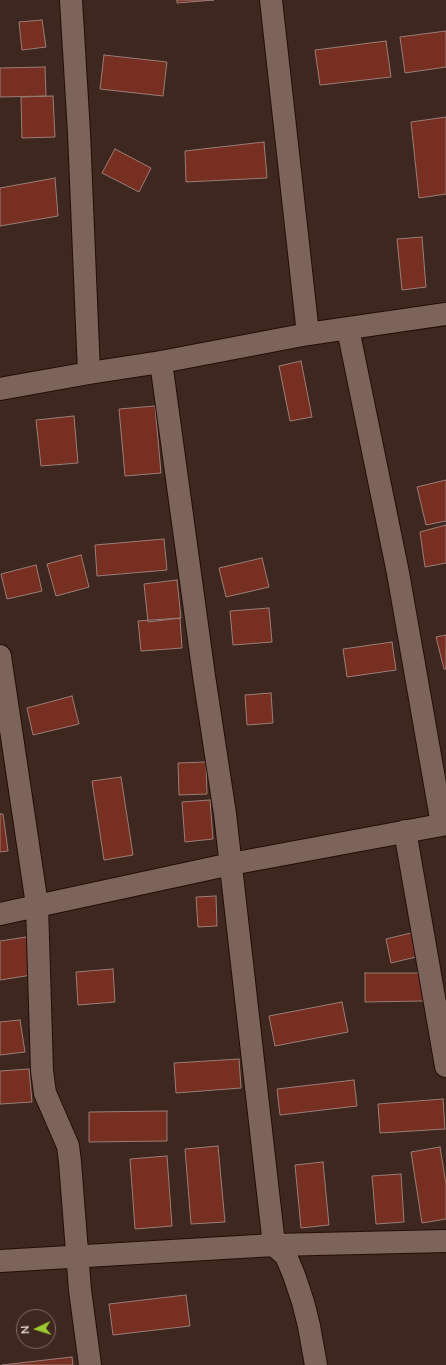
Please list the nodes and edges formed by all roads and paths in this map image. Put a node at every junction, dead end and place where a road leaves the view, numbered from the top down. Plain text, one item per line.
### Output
1 (71, 0) edge
2 (271, 0) edge
3 (446, 314) edge
4 (348, 329) junction
5 (308, 334) junction
6 (161, 362) junction
7 (89, 373) junction
8 (0, 389) edge
9 (0, 656) edge
10 (444, 824) edge
11 (405, 831) junction
12 (231, 864) junction
13 (37, 905) junction
14 (0, 914) edge
15 (446, 1066) edge
16 (446, 1241) edge
17 (274, 1245) junction
18 (77, 1258) junction
19 (0, 1261) edge
20 (90, 1365) edge
21 (316, 1365) edge

1 - 7 street
2 - 5 street
3 - 4 street
4 - 5 street
4 - 10 street
5 - 6 street
6 - 7 street
6 - 12 street
7 - 8 street
9 - 13 street
10 - 11 street
11 - 12 street
11 - 15 street
12 - 13 street
12 - 17 street
13 - 14 street
13 - 18 street
16 - 17 street
17 - 18 street
17 - 21 street
18 - 19 street
18 - 20 street

